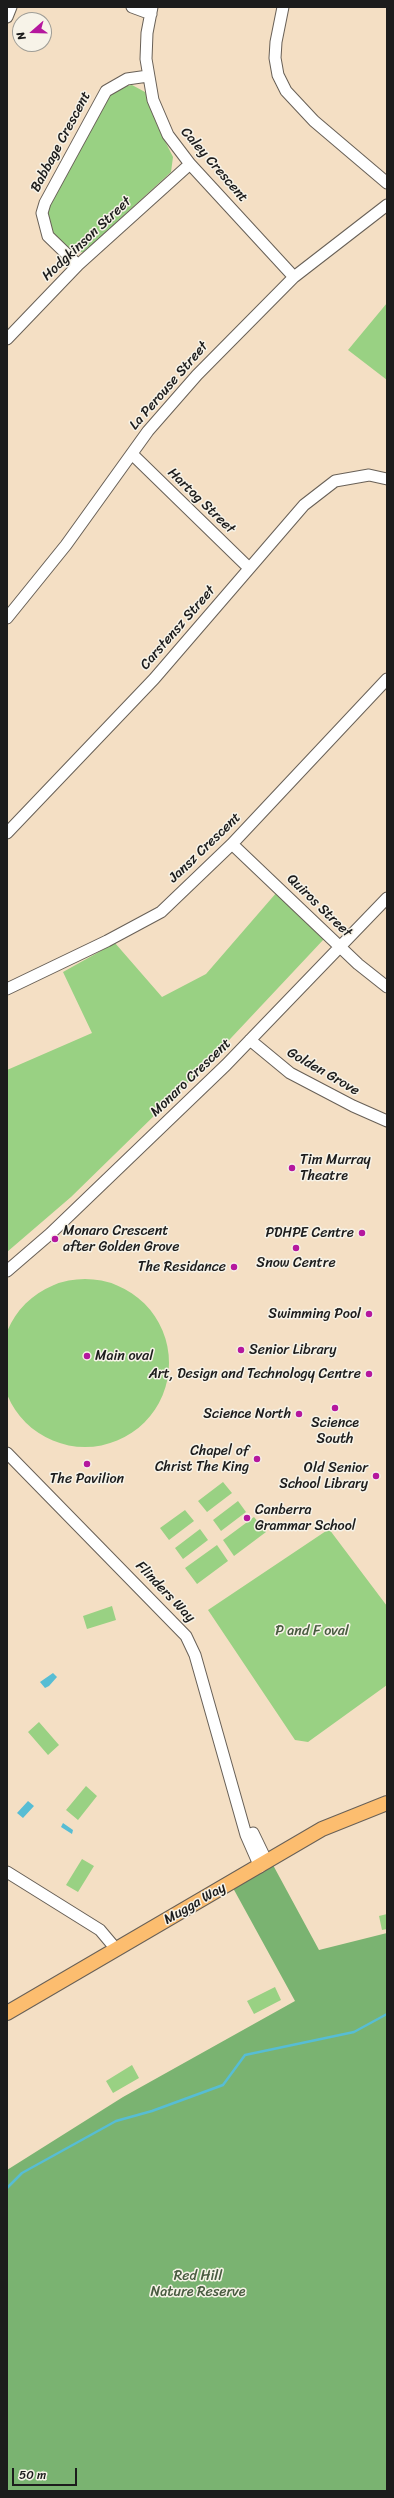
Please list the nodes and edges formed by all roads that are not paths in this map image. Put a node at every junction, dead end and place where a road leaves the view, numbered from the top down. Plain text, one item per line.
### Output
1 (11, 7) edge
2 (132, 7) edge
3 (283, 7) edge
4 (151, 10) edge
5 (7, 17) edge
6 (148, 76) junction
7 (190, 164) junction
8 (387, 183) edge
9 (387, 204) edge
10 (78, 264) junction
11 (294, 277) junction
12 (7, 339) edge
13 (132, 454) junction
14 (387, 479) edge
15 (249, 568) junction
16 (7, 618) edge
17 (387, 679) edge
18 (7, 834) edge
19 (232, 844) junction
20 (387, 898) edge
21 (341, 947) junction
22 (387, 987) edge
23 (7, 989) edge
24 (250, 1040) junction
25 (387, 1121) edge
26 (7, 1271) edge
27 (7, 1453) edge
28 (387, 1803) edge
29 (263, 1864) junction
30 (7, 1872) edge
31 (116, 1949) junction
32 (7, 2013) edge

1 - 5 street
2 - 4 street
3 - 8 street
4 - 6 street, Caley Crescent
6 - 7 street, Caley Crescent
6 - 10 street, Babbage Crescent
7 - 10 street, Hodgkinson Street
7 - 11 street, Caley Crescent
9 - 11 street, La Perouse Street
10 - 12 street, Hodgkinson Street
11 - 13 street, La Perouse Street
13 - 15 street, Hartog Street
13 - 16 street, La Perouse Street
14 - 15 street, Carstensz Street
15 - 18 street, Carstensz Street
17 - 19 street, Jansz Crescent
19 - 21 street, Quiros Street
19 - 23 street, Jansz Crescent
20 - 21 street, Monaro Crescent
21 - 22 street, Quiros Street
21 - 24 street, Monaro Crescent
24 - 25 street, Golden Grove
24 - 26 street, Monaro Crescent
27 - 29 street, Flinders Way
28 - 29 main road, Mugga Way
29 - 31 main road, Mugga Way
30 - 31 street
31 - 32 main road, Mugga Way

